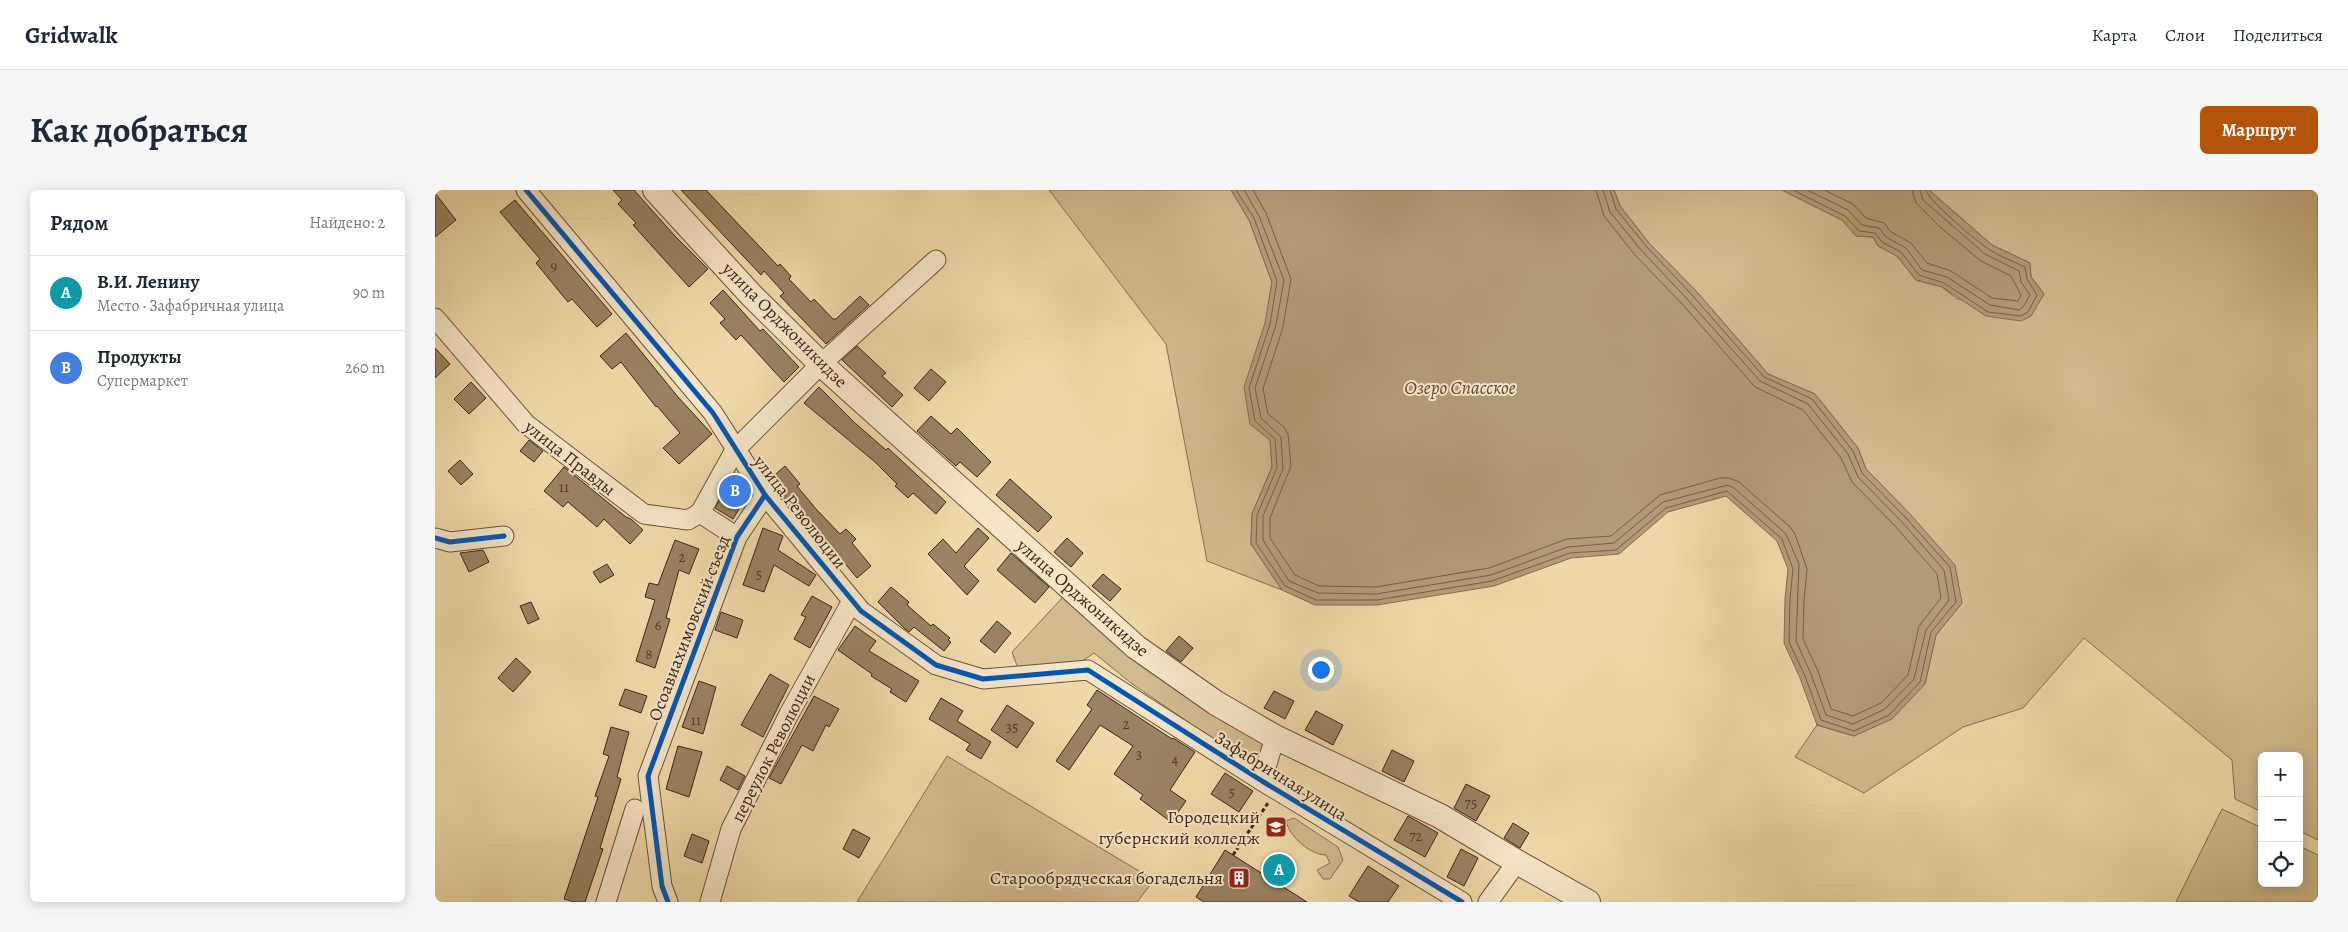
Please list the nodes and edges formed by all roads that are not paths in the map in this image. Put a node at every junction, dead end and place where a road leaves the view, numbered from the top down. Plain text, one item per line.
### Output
1 (526, 190) edge
2 (655, 190) edge
3 (936, 260) dead end
4 (435, 318) edge
5 (821, 364) junction
6 (735, 450) junction
7 (765, 495) junction
8 (701, 513) junction
9 (504, 536) dead end
10 (737, 537) junction
11 (435, 538) edge
12 (852, 601) junction
13 (1088, 670) joint
14 (1275, 737) junction
15 (1269, 785) junction
16 (635, 809) dead end
17 (1517, 862) junction
18 (606, 902) edge
19 (668, 902) edge
20 (709, 902) edge
21 (1462, 902) edge
22 (1488, 902) edge
23 (1588, 902) edge

1 - 6 street, улица Революции
2 - 5 street, улица Орджоникидзе
3 - 5 street
4 - 8 street, улица Правды
5 - 6 street
5 - 14 street, улица Орджоникидзе
6 - 7 street, улица Революции
6 - 8 street
7 - 10 street, Осоавиахимовский съезд
7 - 12 street, улица Революции
8 - 10 street
9 - 11 street
10 - 19 street, Осоавиахимовский съезд
12 - 13 street, улица Революции
12 - 20 street, переулок Революции
13 - 15 street, Зафабричная улица
14 - 15 street
14 - 17 street, улица Орджоникидзе
15 - 21 street, Зафабричная улица
16 - 18 street
17 - 22 street
17 - 23 street, улица Орджоникидзе

